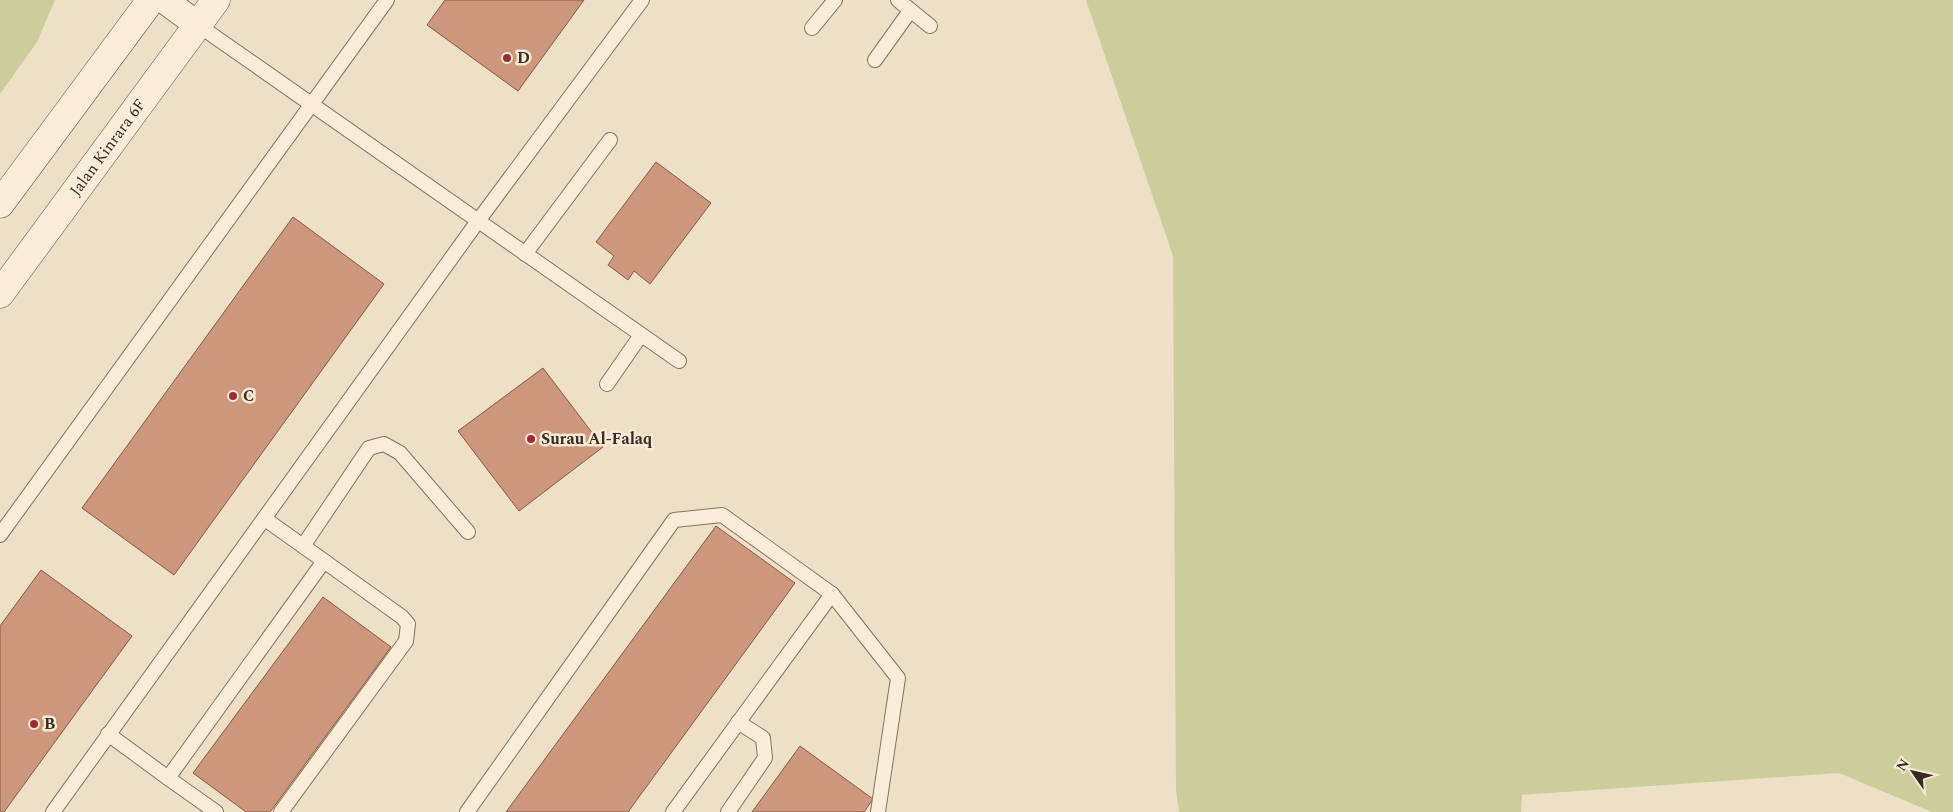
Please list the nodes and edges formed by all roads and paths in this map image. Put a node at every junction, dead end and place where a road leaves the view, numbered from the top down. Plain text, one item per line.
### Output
1 (151, 0) edge
2 (164, 0) edge
3 (216, 0) edge
4 (387, 0) edge
5 (642, 0) edge
6 (835, 0) edge
7 (898, 0) edge
8 (910, 11) junction
9 (198, 25) junction
10 (930, 26) dead end
11 (812, 28) dead end
12 (874, 60) dead end
13 (310, 103) junction
14 (610, 140) dead end
15 (0, 204) edge
16 (478, 221) junction
17 (526, 254) junction
18 (0, 294) edge
19 (641, 335) junction
20 (679, 362) dead end
21 (606, 384) dead end
22 (265, 519) junction
23 (468, 532) dead end
24 (0, 536) edge
25 (303, 546) junction
26 (324, 561) junction
27 (832, 594) junction
28 (738, 722) junction
29 (108, 734) junction
30 (168, 778) junction
31 (471, 811) edge
32 (53, 812) edge
33 (216, 812) edge
34 (281, 812) edge
35 (673, 812) edge
36 (728, 812) edge
37 (878, 812) edge

1 - 15 main road
2 - 9 street
3 - 9 main road, Jalan Kinrara 6F
4 - 13 lane
5 - 16 lane
6 - 11 lane
7 - 8 lane
8 - 10 lane
8 - 12 lane
9 - 13 lane
9 - 18 main road, Jalan Kinrara 6F
13 - 16 lane
13 - 24 lane
14 - 17 lane
16 - 17 lane
16 - 22 lane
17 - 19 lane
19 - 20 lane
19 - 21 lane
22 - 25 lane
22 - 29 lane
23 - 25 lane
25 - 26 lane
26 - 30 lane
26 - 34 lane
27 - 28 lane
27 - 31 lane
27 - 37 lane
28 - 35 lane
28 - 36 lane
29 - 30 lane
29 - 32 lane
30 - 33 lane

